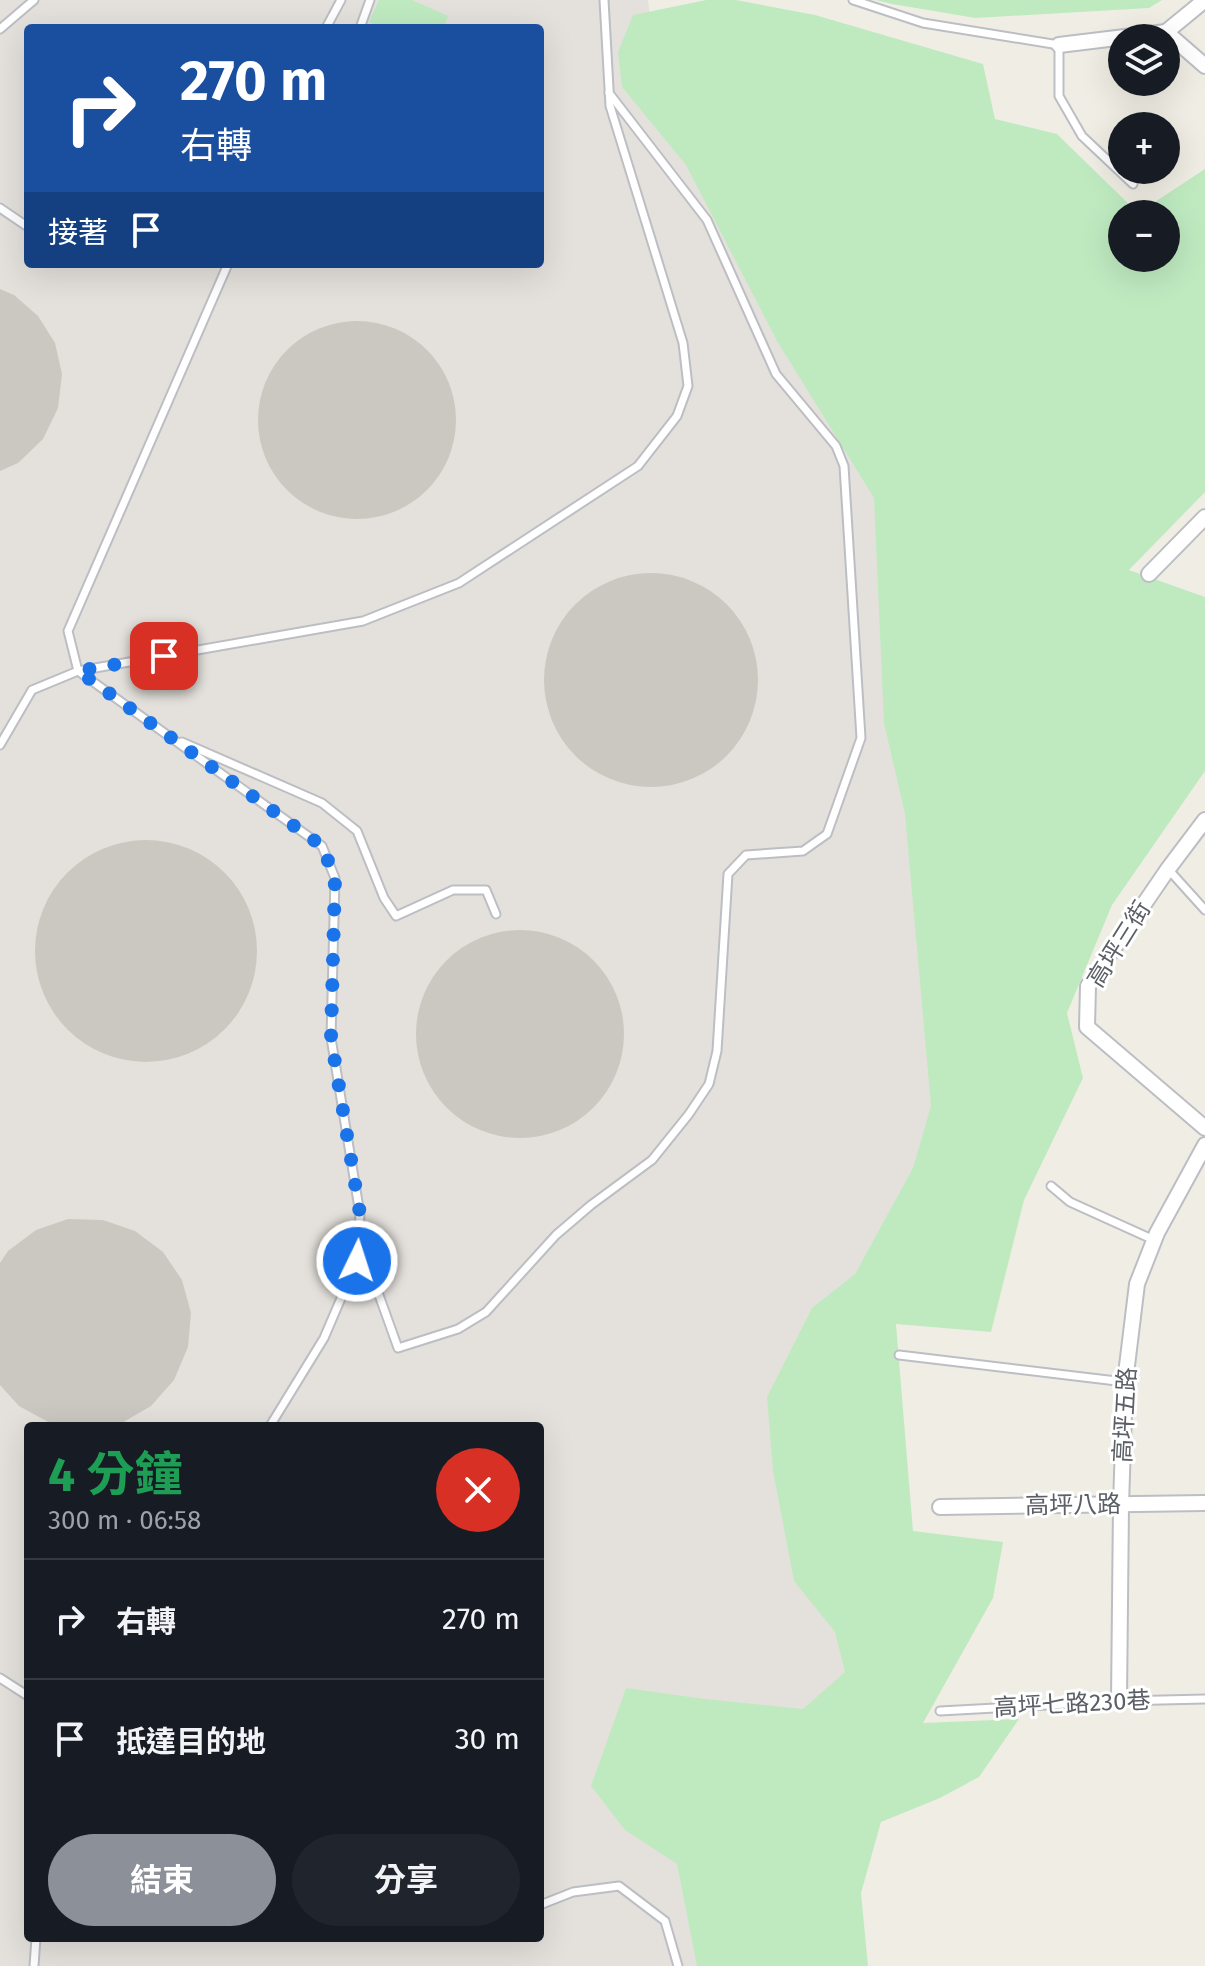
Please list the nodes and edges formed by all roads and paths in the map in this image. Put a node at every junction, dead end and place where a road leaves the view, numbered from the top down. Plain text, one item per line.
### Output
1 (34, 0) edge
2 (341, 0) edge
3 (370, 0) edge
4 (604, 0) edge
5 (853, 0) edge
6 (1205, 0) edge
7 (328, 24) edge
8 (361, 24) edge
9 (1176, 24) edge
10 (0, 29) edge
11 (1108, 39) edge
12 (1180, 44) edge
13 (1059, 45) junction
14 (1205, 66) edge
15 (609, 93) junction
16 (1108, 160) edge
17 (0, 208) edge
18 (24, 224) edge
19 (226, 268) edge
20 (1205, 517) edge
21 (1149, 574) dead end
22 (78, 671) junction
23 (169, 737) junction
24 (0, 745) edge
25 (1205, 820) edge
26 (1168, 869) junction
27 (1205, 910) edge
28 (496, 914) dead end
29 (1205, 1128) edge
30 (1205, 1145) edge
31 (1051, 1186) dead end
32 (1154, 1240) junction
33 (357, 1261) junction
34 (899, 1355) dead end
35 (1125, 1382) junction
36 (272, 1422) edge
37 (1205, 1503) edge
38 (1121, 1505) junction
39 (940, 1507) dead end
40 (0, 1678) edge
41 (24, 1693) edge
42 (1205, 1699) edge
43 (1119, 1701) junction
44 (940, 1711) dead end
45 (544, 1903) edge
46 (36, 1942) edge
47 (34, 1966) edge
48 (678, 1966) edge

1 - 10 lane
2 - 7 lane
3 - 8 lane
4 - 15 lane
5 - 13 lane
6 - 9 street
11 - 13 street
12 - 14 street
13 - 16 lane
15 - 22 lane
15 - 33 lane
17 - 18 lane
19 - 22 lane
20 - 21 street
22 - 23 lane
22 - 24 lane
23 - 28 lane
23 - 33 lane
25 - 26 street, 高坪三街
26 - 27 lane
26 - 29 street, 高坪三街
30 - 32 street, 高坪五路
31 - 32 lane
32 - 35 street, 高坪五路
33 - 36 lane
34 - 35 lane
35 - 38 street, 高坪五路
37 - 38 street, 高坪八路
38 - 39 street, 高坪八路
38 - 43 street, 高坪五路
40 - 41 lane
42 - 43 lane, 高坪七路230巷
43 - 44 lane, 高坪七路230巷
45 - 48 lane
46 - 47 lane

